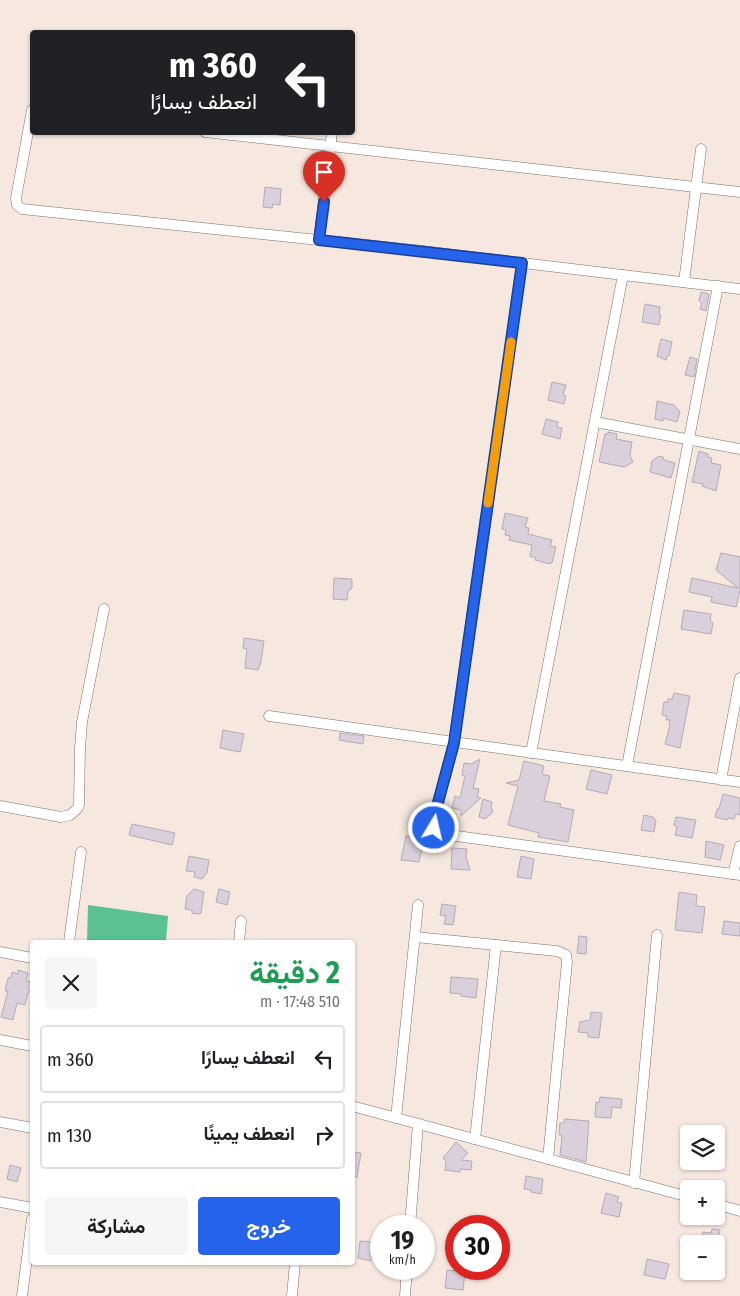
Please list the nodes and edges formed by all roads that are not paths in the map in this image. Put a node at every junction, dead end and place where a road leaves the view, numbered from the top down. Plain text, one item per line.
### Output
1 (30, 124) edge
2 (232, 135) edge
3 (332, 135) edge
4 (330, 146) junction
5 (701, 148) dead end
6 (696, 187) junction
7 (740, 192) edge
8 (319, 240) junction
9 (522, 263) junction
10 (623, 275) junction
11 (684, 282) junction
12 (718, 286) junction
13 (740, 289) edge
14 (595, 422) junction
15 (689, 440) junction
16 (740, 449) edge
17 (104, 609) dead end
18 (740, 678) edge
19 (268, 716) dead end
20 (454, 743) junction
21 (531, 753) junction
22 (626, 766) junction
23 (721, 780) junction
24 (740, 782) edge
25 (0, 806) edge
26 (740, 846) edge
27 (81, 852) dead end
28 (737, 875) edge
29 (418, 905) dead end
30 (241, 921) dead end
31 (657, 935) dead end
32 (414, 937) junction
33 (69, 940) edge
34 (239, 940) edge
35 (496, 945) junction
36 (0, 952) edge
37 (30, 958) edge
38 (0, 1040) edge
39 (30, 1046) edge
40 (355, 1107) edge
41 (396, 1118) junction
42 (0, 1122) edge
43 (418, 1124) junction
44 (30, 1128) edge
45 (475, 1139) junction
46 (548, 1159) junction
47 (634, 1183) junction
48 (680, 1195) edge
49 (0, 1202) edge
50 (725, 1207) edge
51 (30, 1208) edge
52 (740, 1211) edge
53 (411, 1215) edge
54 (30, 1234) edge
55 (295, 1265) edge
56 (406, 1280) edge
57 (22, 1296) edge
58 (292, 1296) edge
59 (404, 1296) edge

1 - 8 street
2 - 4 street
3 - 4 street
4 - 6 street
4 - 8 street
5 - 6 street
6 - 7 street
6 - 11 street
8 - 9 street
9 - 10 street
9 - 20 street
10 - 11 street
10 - 14 street
11 - 12 street
12 - 13 street
12 - 15 street
14 - 15 street
14 - 21 street
15 - 16 street
15 - 22 street
17 - 25 street
18 - 23 street
19 - 20 street
20 - 21 street
20 - 28 street
21 - 22 street
22 - 23 street
23 - 24 street
26 - 28 street
27 - 33 street
29 - 32 street
30 - 34 street
31 - 47 street
32 - 35 street
32 - 41 street
35 - 45 street
35 - 46 street
36 - 37 street
38 - 39 street
40 - 41 street
41 - 43 street
42 - 44 street
43 - 45 street
43 - 53 street
45 - 46 street
46 - 47 street
47 - 48 street
49 - 51 street
50 - 52 street
54 - 57 street
55 - 58 street
56 - 59 street

